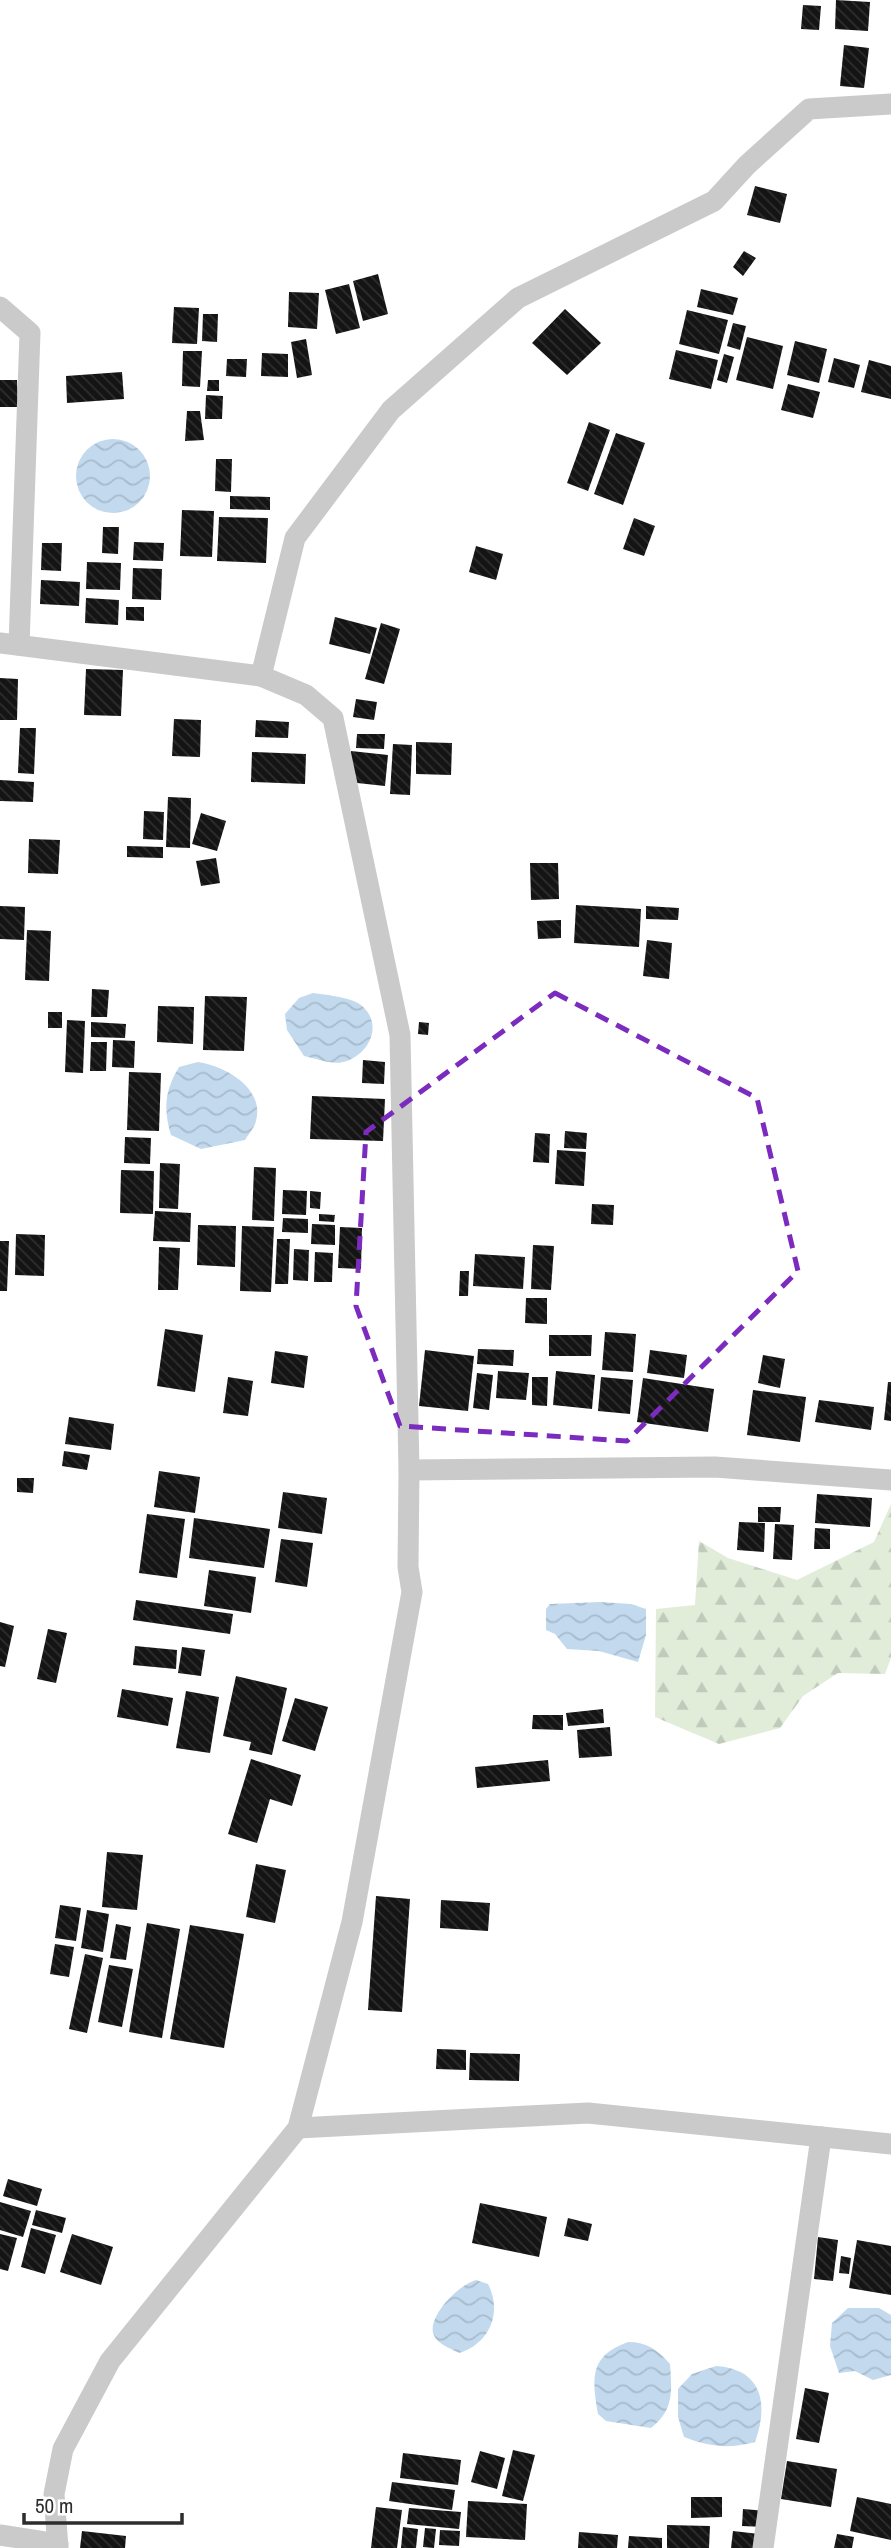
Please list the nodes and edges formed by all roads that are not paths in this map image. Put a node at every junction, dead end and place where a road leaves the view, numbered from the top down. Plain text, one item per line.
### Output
1 (891, 104) edge
2 (0, 307) edge
3 (9, 644) edge
4 (261, 676) junction
5 (409, 1470) junction
6 (891, 1480) edge
7 (298, 2128) junction
8 (821, 2137) junction
9 (891, 2144) edge
10 (0, 2535) edge
11 (58, 2546) edge
12 (764, 2548) edge

1 - 4 street
2 - 3 street
3 - 4 street
4 - 5 street
5 - 6 street
5 - 7 street
7 - 8 street
7 - 11 street
8 - 9 street
8 - 12 street
10 - 11 street

